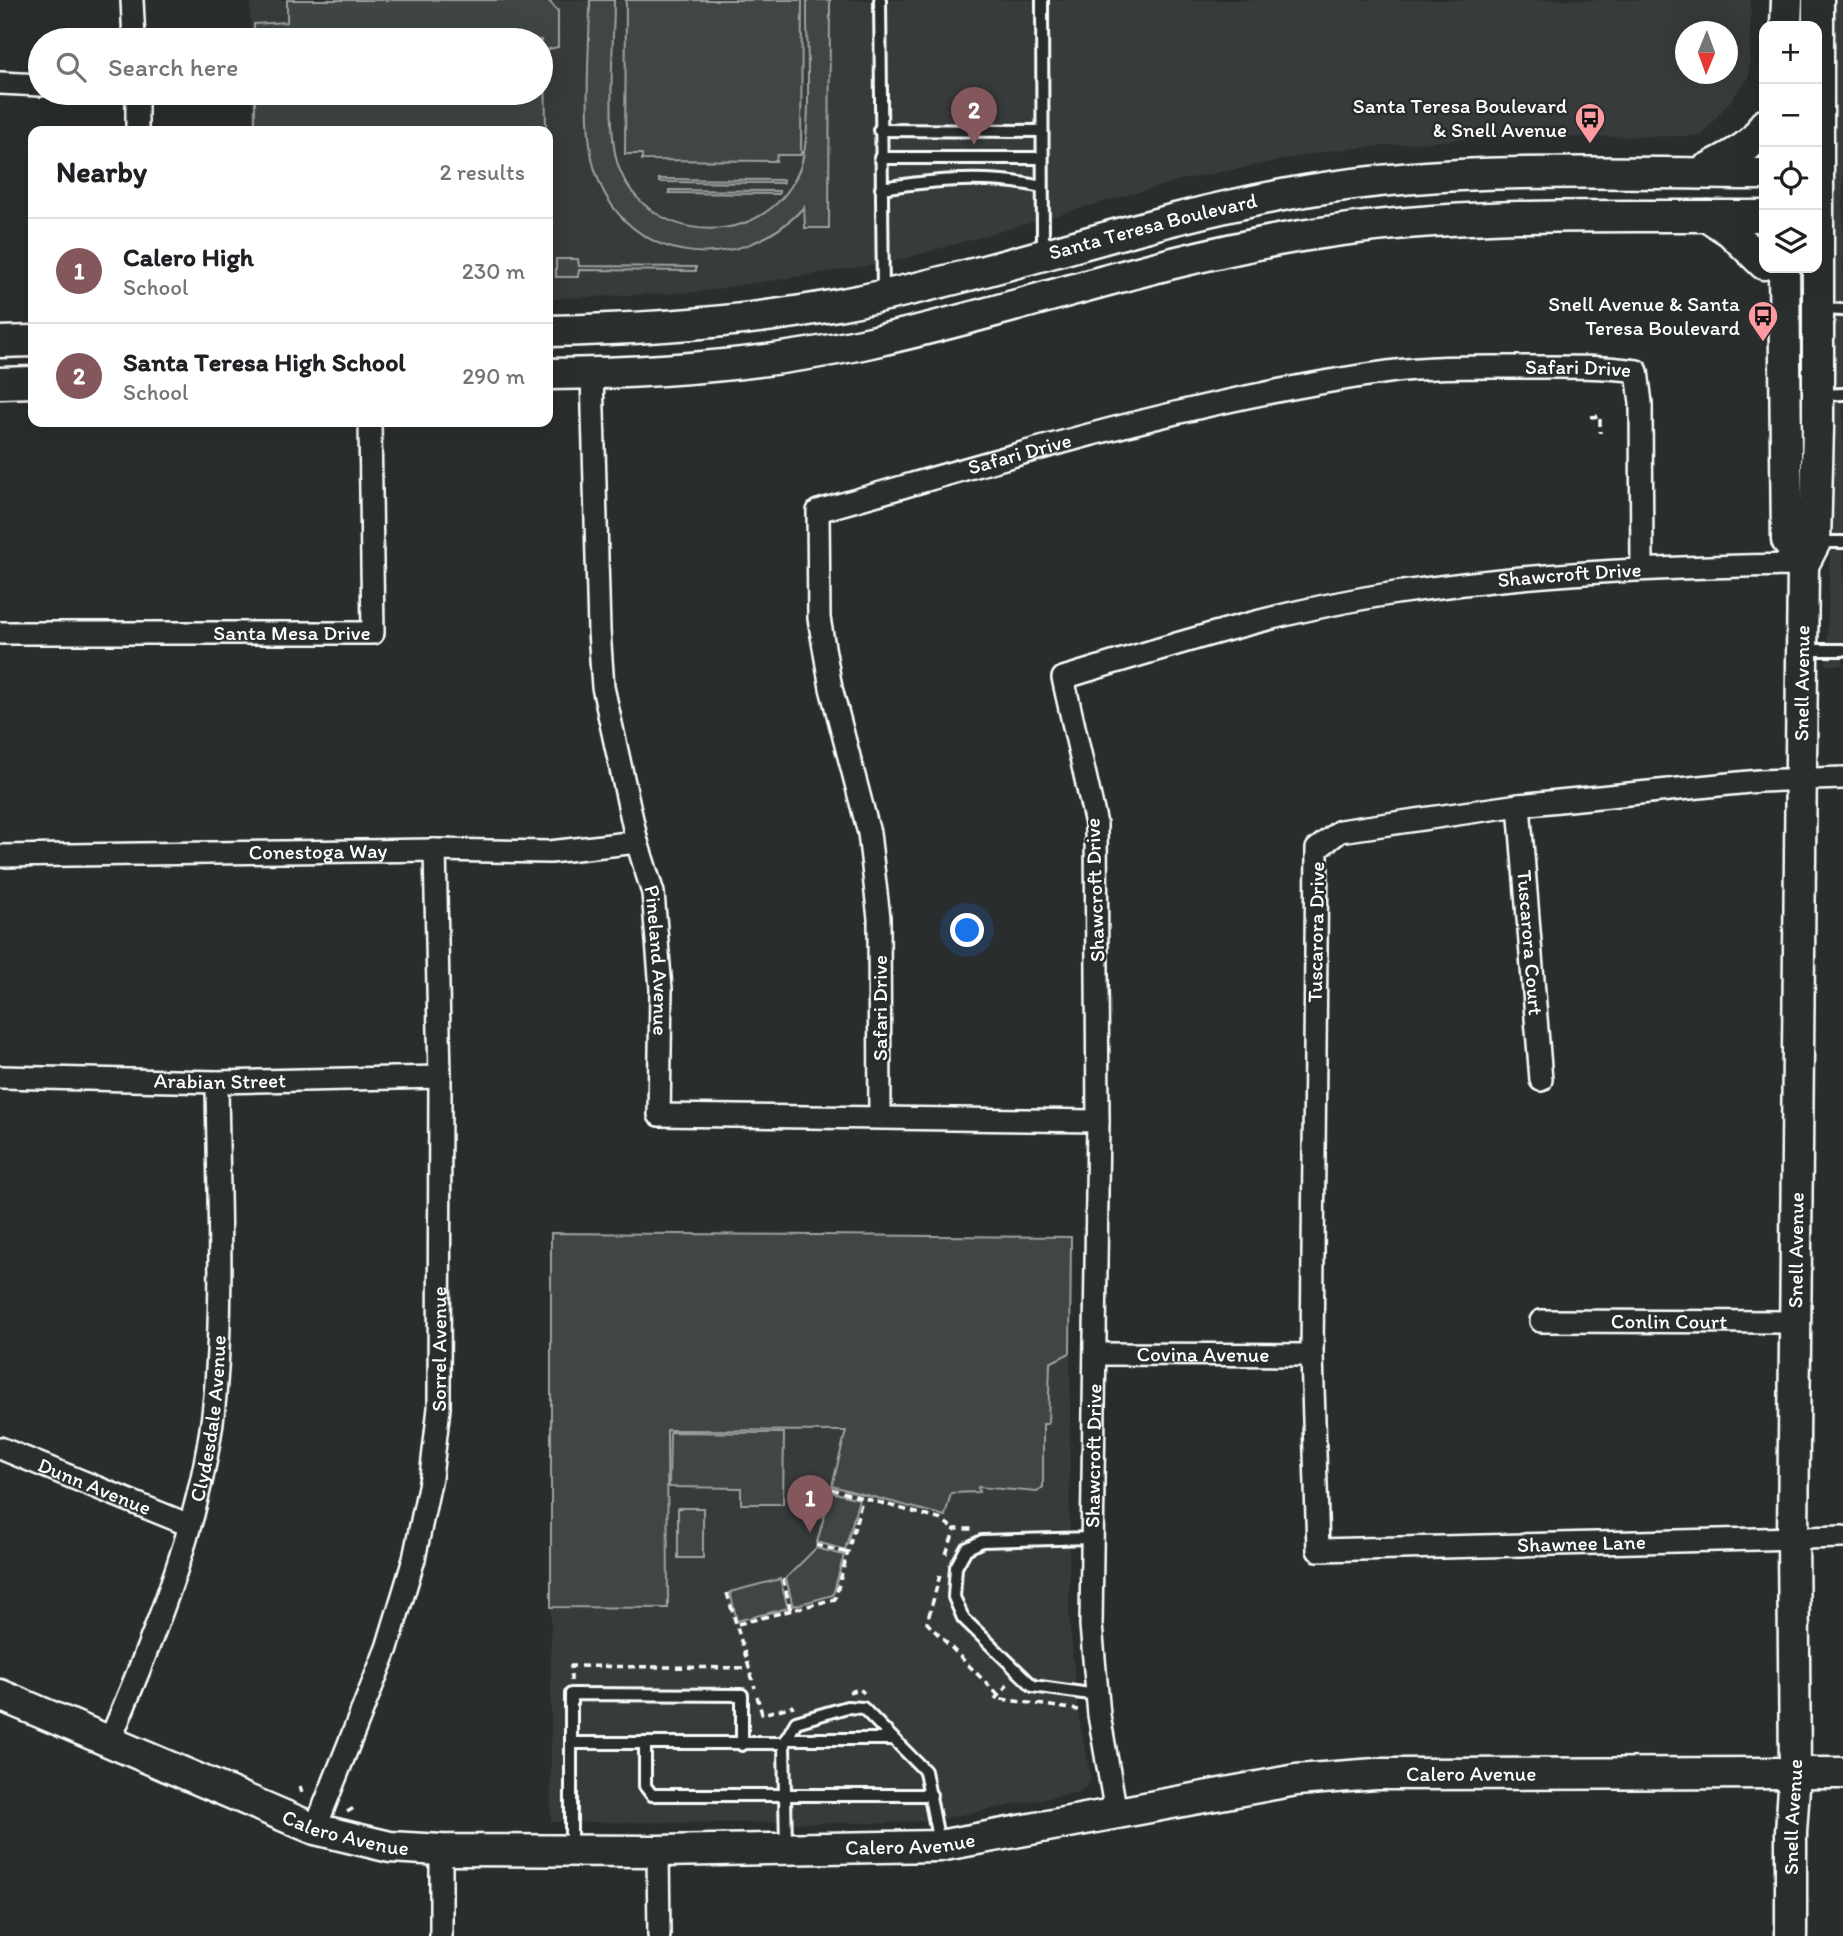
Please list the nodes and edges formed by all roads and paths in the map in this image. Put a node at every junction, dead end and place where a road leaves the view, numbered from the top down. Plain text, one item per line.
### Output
1 (132, 0) edge
2 (880, 0) edge
3 (1042, 0) edge
4 (1787, 0) edge
5 (1818, 0) edge
6 (1786, 21) edge
7 (133, 28) edge
8 (0, 83) edge
9 (28, 84) edge
10 (1818, 84) edge
11 (1822, 99) edge
12 (136, 105) edge
13 (137, 126) edge
14 (879, 130) junction
15 (1042, 131) junction
16 (1822, 132) edge
17 (1759, 136) edge
18 (1843, 136) edge
19 (880, 158) junction
20 (1042, 158) junction
21 (1699, 173) junction
22 (1759, 174) edge
23 (1826, 174) edge
24 (1042, 187) junction
25 (881, 188) junction
26 (1707, 216) junction
27 (1759, 216) edge
28 (1826, 217) edge
29 (1843, 249) edge
30 (1043, 255) junction
31 (1759, 259) edge
32 (1770, 273) edge
33 (1784, 273) edge
34 (883, 295) junction
35 (1827, 303) edge
36 (1785, 312) junction
37 (553, 331) edge
38 (28, 341) edge
39 (0, 342) edge
40 (553, 374) edge
41 (592, 374) junction
42 (28, 382) edge
43 (0, 383) edge
44 (1830, 395) edge
45 (1591, 417) dead end
46 (370, 427) edge
47 (1600, 433) dead end
48 (1812, 547) edge
49 (1642, 568) junction
50 (0, 633) edge
51 (1801, 650) junction
52 (1843, 650) edge
53 (1843, 778) edge
54 (1799, 780) junction
55 (1519, 805) junction
56 (637, 842) junction
57 (436, 850) junction
58 (0, 856) edge
59 (0, 1077) edge
60 (440, 1077) junction
61 (1541, 1080) dead end
62 (217, 1082) junction
63 (880, 1117) junction
64 (1098, 1121) junction
65 (1541, 1321) dead end
66 (1797, 1322) junction
67 (1095, 1353) junction
68 (1312, 1355) junction
69 (0, 1448) edge
70 (831, 1489) dead end
71 (862, 1500) junction
72 (189, 1525) junction
73 (979, 1528) dead end
74 (955, 1529) junction
75 (1793, 1537) junction
76 (1843, 1537) edge
77 (1092, 1538) junction
78 (816, 1545) dead end
79 (1318, 1550) joint
80 (848, 1553) junction
81 (783, 1578) dead end
82 (791, 1611) junction
83 (738, 1624) dead end
84 (750, 1668) dead end
85 (1019, 1673) junction
86 (572, 1694) junction
87 (0, 1695) edge
88 (1097, 1695) junction
89 (997, 1697) junction
90 (1082, 1710) dead end
91 (893, 1739) junction
92 (110, 1740) junction
93 (785, 1741) junction
94 (571, 1743) junction
95 (645, 1744) junction
96 (742, 1745) junction
97 (1795, 1773) junction
98 (1843, 1773) edge
99 (300, 1786) dead end
100 (302, 1793) dead end
101 (931, 1795) junction
102 (785, 1797) junction
103 (354, 1808) dead end
104 (347, 1812) dead end
105 (1116, 1813) junction
106 (315, 1829) junction
107 (939, 1846) junction
108 (786, 1849) junction
109 (441, 1850) junction
110 (571, 1851) junction
111 (658, 1851) junction
112 (441, 1936) edge
113 (659, 1936) edge
114 (1791, 1936) edge

1 - 7 street
2 - 14 lane
3 - 15 lane
4 - 6 main road
5 - 10 main road, Snell Avenue
8 - 9 street
11 - 18 main road
12 - 13 street
14 - 15 lane
14 - 19 lane
15 - 20 lane
16 - 23 main road, Snell Avenue
17 - 21 main road
19 - 20 lane
19 - 25 lane
20 - 24 lane
21 - 22 main road, Santa Teresa Boulevard
21 - 30 main road, Santa Teresa Boulevard
23 - 28 main road, Snell Avenue
24 - 25 lane
24 - 30 lane
25 - 34 lane
26 - 27 main road, Santa Teresa Boulevard
26 - 31 main road
26 - 41 main road, Santa Teresa Boulevard
28 - 35 main road, Snell Avenue
29 - 35 main road
30 - 34 main road, Santa Teresa Boulevard
32 - 36 main road
33 - 36 main road, Snell Avenue
34 - 37 main road, Santa Teresa Boulevard
35 - 44 main road, Snell Avenue
36 - 48 main road, Snell Avenue
38 - 39 main road
40 - 41 main road, Santa Teresa Boulevard
41 - 56 street, Pineland Avenue
42 - 43 main road
44 - 48 main road, Snell Avenue
45 - 47 path
46 - 50 street, Santa Mesa Drive
48 - 49 street, Shawcroft Drive
48 - 51 main road, Snell Avenue
49 - 63 street, Safari Drive
49 - 64 street, Shawcroft Drive
51 - 52 lane
51 - 54 main road, Snell Avenue
53 - 54 street, Tuscarora Drive
54 - 55 street, Tuscarora Drive
54 - 66 main road, Snell Avenue
55 - 61 street, Tuscarora Court
55 - 68 street, Tuscarora Drive
56 - 57 street, Conestoga Way
56 - 63 street, Pineland Avenue
57 - 58 street, Conestoga Way
57 - 60 street, Sorrel Avenue
59 - 62 street, Arabian Street
60 - 62 street, Arabian Street
60 - 106 street, Sorrel Avenue
62 - 72 street, Clydesdale Avenue
63 - 64 street, Pineland Avenue
64 - 67 street, Shawcroft Drive
65 - 66 street, Conlin Court
66 - 75 main road, Snell Avenue
67 - 68 street, Covina Avenue
67 - 77 street, Shawcroft Drive
68 - 79 street, Tuscarora Drive
69 - 72 street, Dunn Avenue
70 - 71 path
71 - 74 path
71 - 80 path
72 - 92 street, Clydesdale Avenue
73 - 74 path
74 - 89 path
75 - 76 street, Shawnee Lane
75 - 79 street, Shawnee Lane
75 - 97 main road, Snell Avenue
77 - 85 lane
77 - 88 street, Shawcroft Drive
78 - 80 path
80 - 82 path
81 - 82 path
82 - 83 path
84 - 86 path
85 - 88 lane
85 - 89 path
86 - 94 lane
86 - 96 lane
87 - 92 main road, Calero Avenue
88 - 105 street, Shawcroft Drive
89 - 90 path
91 - 93 lane
91 - 93 lane
91 - 101 lane
92 - 106 main road, Calero Avenue
93 - 96 lane
93 - 102 lane
94 - 95 lane
94 - 110 lane
95 - 96 lane
95 - 102 lane
97 - 98 main road, Calero Avenue
97 - 105 main road, Calero Avenue
97 - 114 main road, Snell Avenue
99 - 100 path
101 - 102 lane
101 - 107 lane
102 - 108 lane
103 - 104 path
105 - 107 main road, Calero Avenue
106 - 109 main road, Calero Avenue
107 - 108 main road, Calero Avenue
108 - 111 main road, Calero Avenue
109 - 110 main road, Calero Avenue
109 - 112 street
110 - 111 main road, Calero Avenue
111 - 113 street

